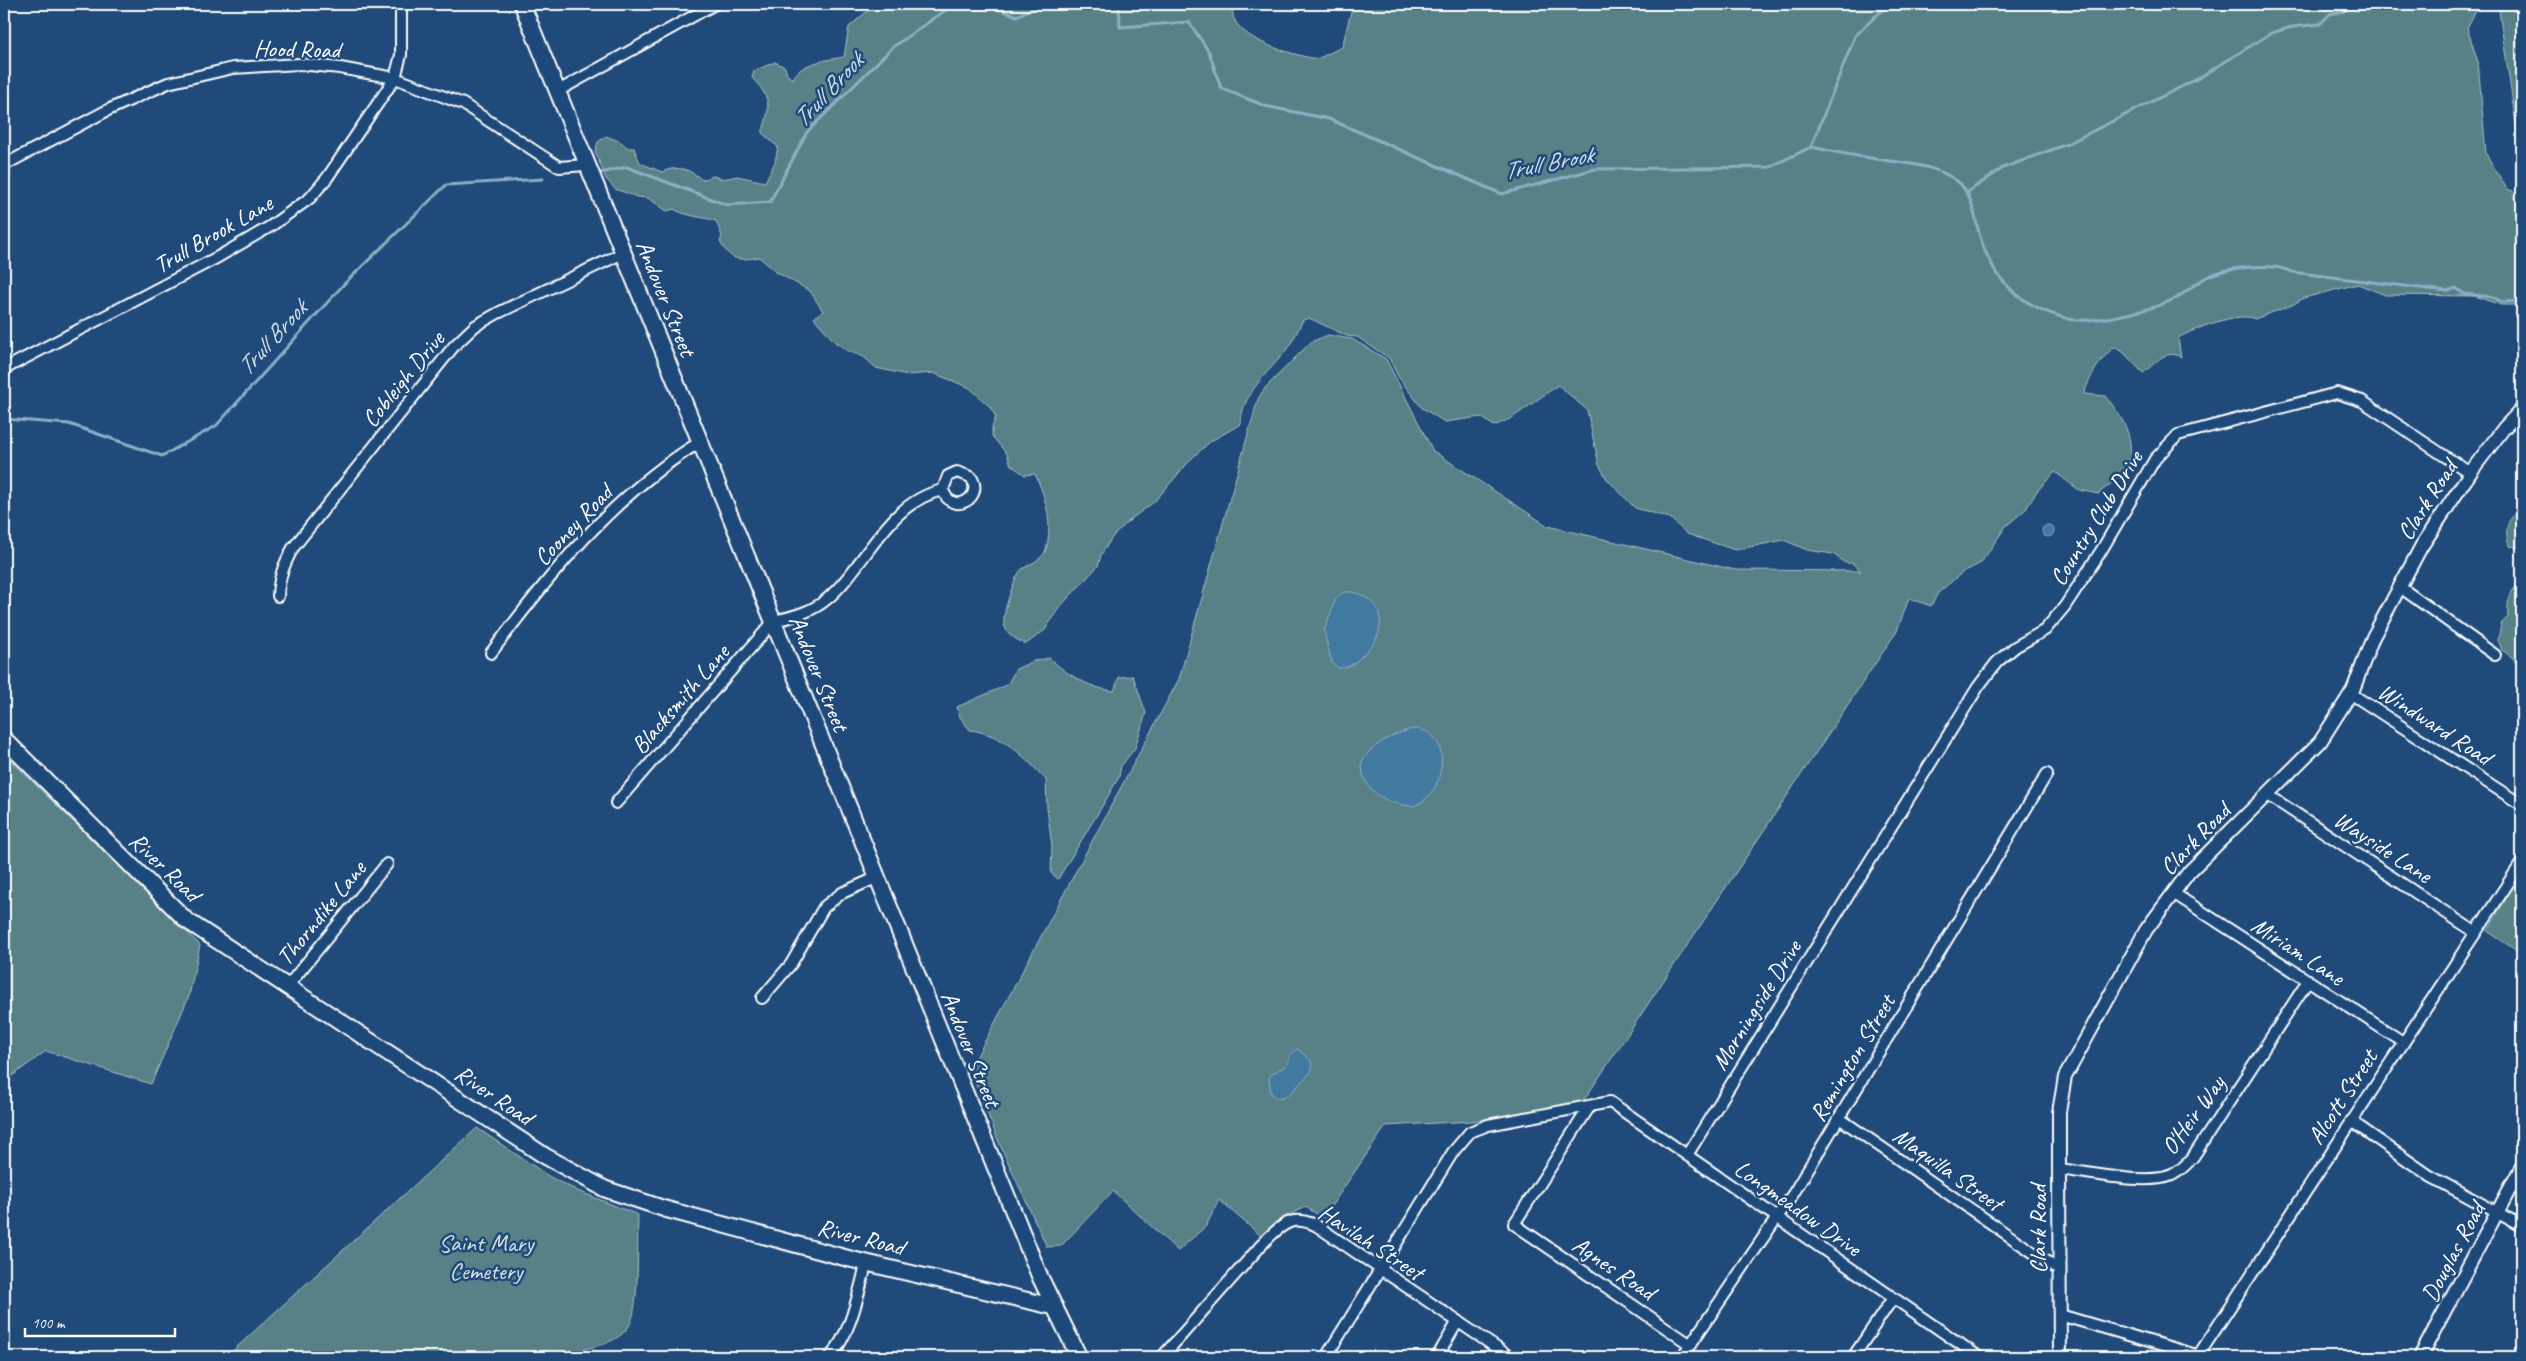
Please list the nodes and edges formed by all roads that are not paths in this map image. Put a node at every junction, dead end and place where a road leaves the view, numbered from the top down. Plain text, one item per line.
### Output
1 (400, 4) edge
2 (522, 4) edge
3 (715, 4) edge
4 (395, 78) junction
5 (558, 91) junction
6 (4, 165) edge
7 (586, 165) junction
8 (623, 253) junction
9 (4, 369) edge
10 (2522, 409) edge
11 (700, 442) junction
12 (2470, 473) junction
13 (943, 490) dead end
14 (2400, 587) junction
15 (278, 596) dead end
16 (774, 621) junction
17 (491, 653) dead end
18 (2495, 655) dead end
19 (2350, 693) junction
20 (4, 739) edge
21 (2047, 774) dead end
22 (2268, 795) junction
23 (616, 803) dead end
24 (2522, 805) edge
25 (2522, 862) edge
26 (387, 864) dead end
27 (878, 877) junction
28 (1861, 877) joint
29 (2172, 893) junction
30 (2476, 932) junction
31 (2308, 981) junction
32 (287, 987) junction
33 (762, 998) dead end
34 (2402, 1042) junction
35 (1590, 1106) junction
36 (1839, 1118) junction
37 (2351, 1121) junction
38 (1687, 1155) junction
39 (2522, 1166) edge
40 (2058, 1168) junction
41 (2497, 1214) junction
42 (1777, 1218) junction
43 (2522, 1226) edge
44 (867, 1262) junction
45 (1380, 1271) junction
46 (2060, 1271) junction
47 (1893, 1298) junction
48 (1055, 1307) junction
49 (2060, 1315) junction
50 (1458, 1322) junction
51 (1691, 1345) junction
52 (2201, 1356) edge
53 (830, 1357) edge
54 (1080, 1357) edge
55 (1162, 1357) edge
56 (1326, 1357) edge
57 (1437, 1357) edge
58 (1510, 1357) edge
59 (1682, 1357) edge
60 (1853, 1357) edge
61 (1980, 1357) edge
62 (2060, 1357) edge
63 (2420, 1357) edge

1 - 4 street
2 - 5 main road, Andover Street
3 - 5 street
4 - 6 street, Hood Road
4 - 7 street, Hood Road
4 - 9 street, Trull Brook Lane
5 - 7 main road, Andover Street
7 - 8 main road, Andover Street
8 - 11 main road, Andover Street
8 - 15 street, Cobleigh Drive
10 - 12 street, Clark Road
11 - 16 main road, Andover Street
11 - 17 street, Cooney Road
12 - 14 street, Clark Road
12 - 28 street, Country Club Drive
13 - 16 street
14 - 18 street
14 - 19 street, Clark Road
16 - 23 street, Blacksmith Lane
16 - 27 main road, Andover Street
19 - 22 street, Clark Road
19 - 24 street, Windward Road
20 - 32 main road, River Road
21 - 36 street, Remington Street
22 - 29 street, Clark Road
22 - 30 street, Wayside Lane
25 - 30 street, Alcott Street
26 - 32 street, Thorndike Lane
27 - 33 street
27 - 48 main road, Andover Street
28 - 38 street, Morningside Drive
29 - 31 street, Miriam Lane
29 - 40 street, Clark Road
30 - 34 street, Alcott Street
31 - 34 street, Miriam Lane
31 - 40 street, O'Heir Way
32 - 44 main road, River Road
34 - 37 street, Alcott Street
35 - 38 street, Longmeadow Drive
35 - 45 street, Longmeadow Drive
35 - 51 street, Agnes Road
36 - 42 street, Remington Street
36 - 46 street, Maquilla Street
37 - 41 street
37 - 52 street, Alcott Street
38 - 42 street, Longmeadow Drive
39 - 41 street, Douglas Road
40 - 46 street, Clark Road
41 - 43 street
41 - 63 street, Douglas Road
42 - 47 street, Longmeadow Drive
42 - 51 street, Remington Street
44 - 48 main road, River Road
44 - 53 street
45 - 50 street, Havilah Street
45 - 55 street, Havilah Street
45 - 56 street
46 - 49 street, Clark Road
47 - 60 street
47 - 61 street, Longmeadow Drive
48 - 54 main road, Andover Street
49 - 52 street
49 - 62 street, Clark Road
50 - 57 street
50 - 58 street, Havilah Street
51 - 59 street, Remington Street

